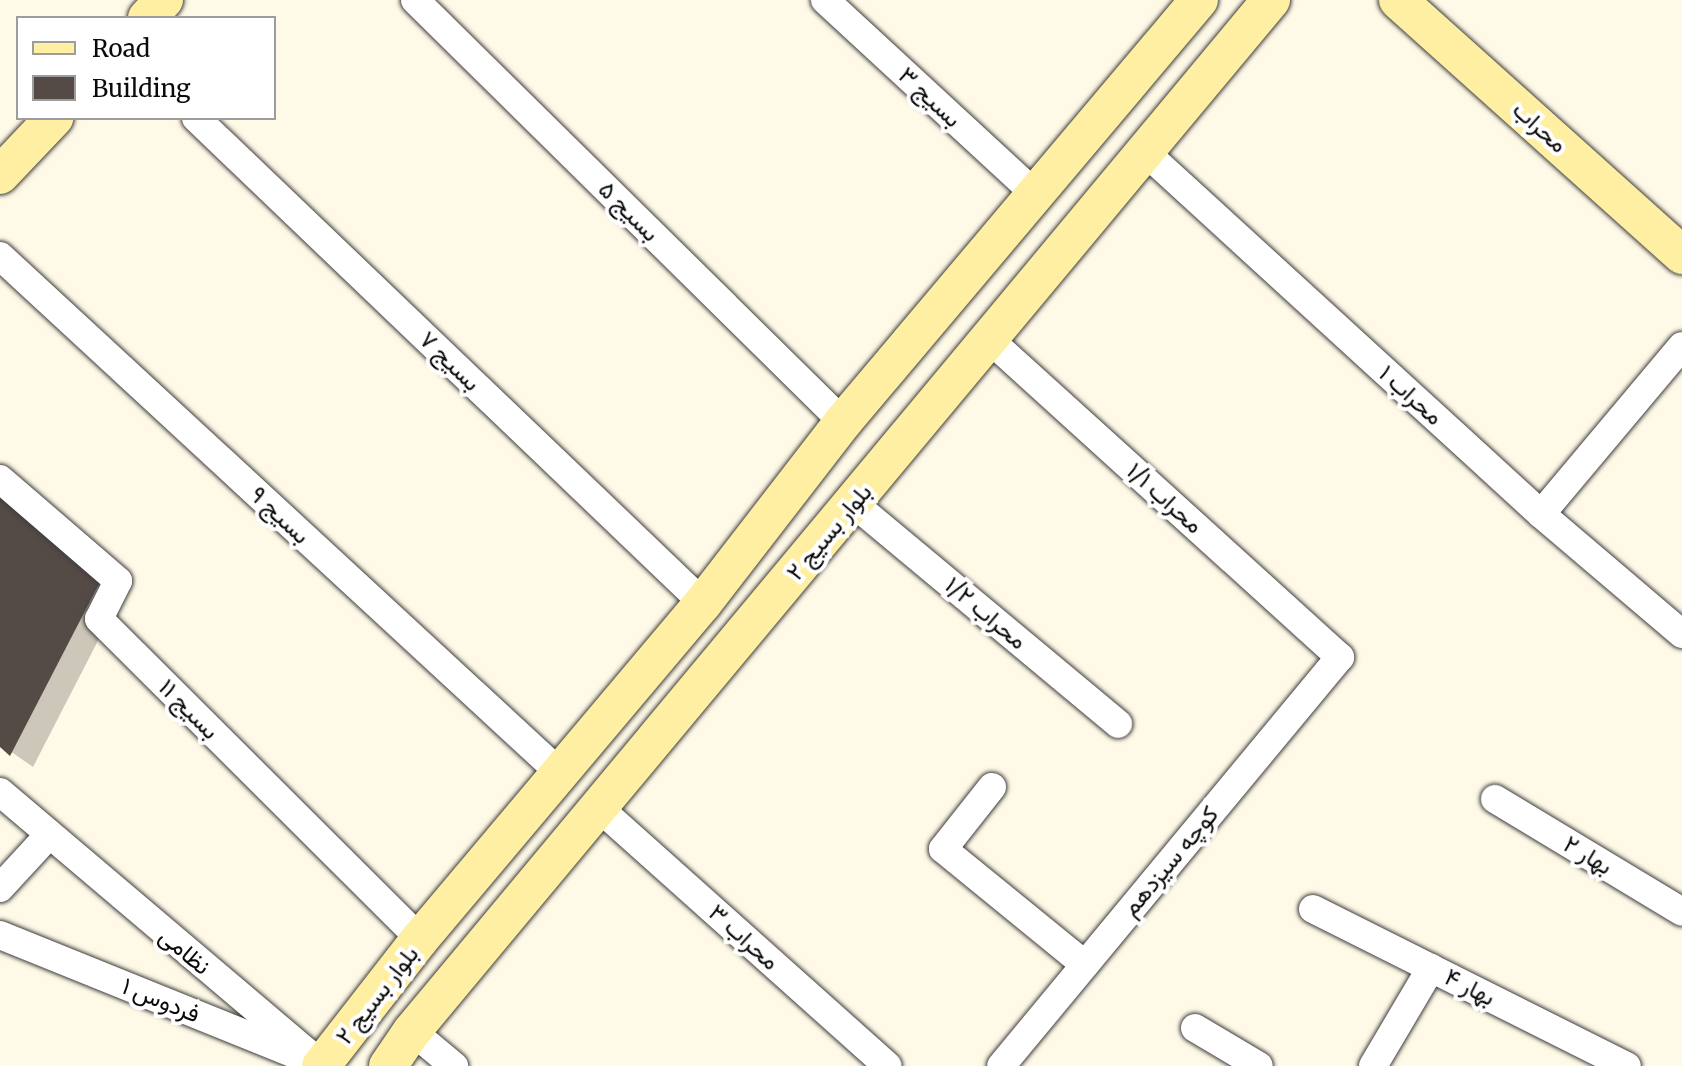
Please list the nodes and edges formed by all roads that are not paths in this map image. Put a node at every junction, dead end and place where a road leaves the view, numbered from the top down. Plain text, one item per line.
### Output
1 (164, 0) edge
2 (415, 0) edge
3 (825, 0) edge
4 (1199, 0) edge
5 (1271, 0) edge
6 (1398, 0) edge
7 (149, 16) edge
8 (52, 120) edge
9 (198, 120) edge
10 (1144, 151) junction
11 (0, 174) edge
12 (1035, 194) junction
13 (1682, 255) edge
14 (0, 256) edge
15 (989, 339) junction
16 (1682, 346) edge
17 (843, 422) junction
18 (0, 479) edge
19 (853, 503) junction
20 (1541, 514) junction
21 (703, 603) junction
22 (1682, 634) edge
23 (1340, 657) joint
24 (1118, 724) dead end
25 (561, 774) junction
26 (992, 787) dead end
27 (0, 792) edge
28 (1495, 799) dead end
29 (599, 808) junction
30 (48, 836) junction
31 (0, 888) edge
32 (1313, 909) dead end
33 (1682, 912) edge
34 (0, 935) edge
35 (420, 939) junction
36 (1085, 965) junction
37 (1431, 968) junction
38 (1195, 1028) dead end
39 (412, 1031) junction
40 (322, 1066) edge
41 (388, 1066) edge
42 (454, 1066) edge
43 (888, 1066) edge
44 (1001, 1066) edge
45 (1259, 1066) edge
46 (1373, 1066) edge
47 (1627, 1066) edge

1 - 7 main road
2 - 17 street, ۵ بسیج
3 - 12 street, ۳ بسیج
4 - 12 main road, بلوار بسیج ۲
5 - 10 main road, بلوار بسیج ۲
6 - 13 main road, محراب
8 - 11 main road
9 - 21 street, ۷ بسیج
10 - 15 main road, بلوار بسیج ۲
10 - 20 street, محراب ۱
12 - 17 main road, بلوار بسیج ۲
14 - 25 street, ۹ بسیج
15 - 19 main road, بلوار بسیج ۲
15 - 23 street, محراب ۱/۱
16 - 20 street
17 - 21 main road, بلوار بسیج ۲
18 - 35 street, ۱۱ بسیج
19 - 24 street, محراب ۱/۲
19 - 29 main road, بلوار بسیج ۲
20 - 22 street, محراب ۱
21 - 25 main road, بلوار بسیج ۲
23 - 36 street, کوچه سیزدهم
25 - 35 main road, بلوار بسیج ۲
26 - 36 street
27 - 30 street, نظامی
28 - 33 street, بهار ۲
29 - 39 main road, بلوار بسیج ۲
29 - 43 street, محراب ۳
30 - 31 street
30 - 40 street, نظامی
32 - 37 street, بهار ۴
34 - 40 street, فردوس ۱
35 - 40 main road, بلوار بسیج ۲
36 - 44 street, کوچه سیزدهم
37 - 46 street
37 - 47 street, بهار ۴
38 - 45 street
39 - 41 main road, بلوار بسیج ۲
39 - 42 street

